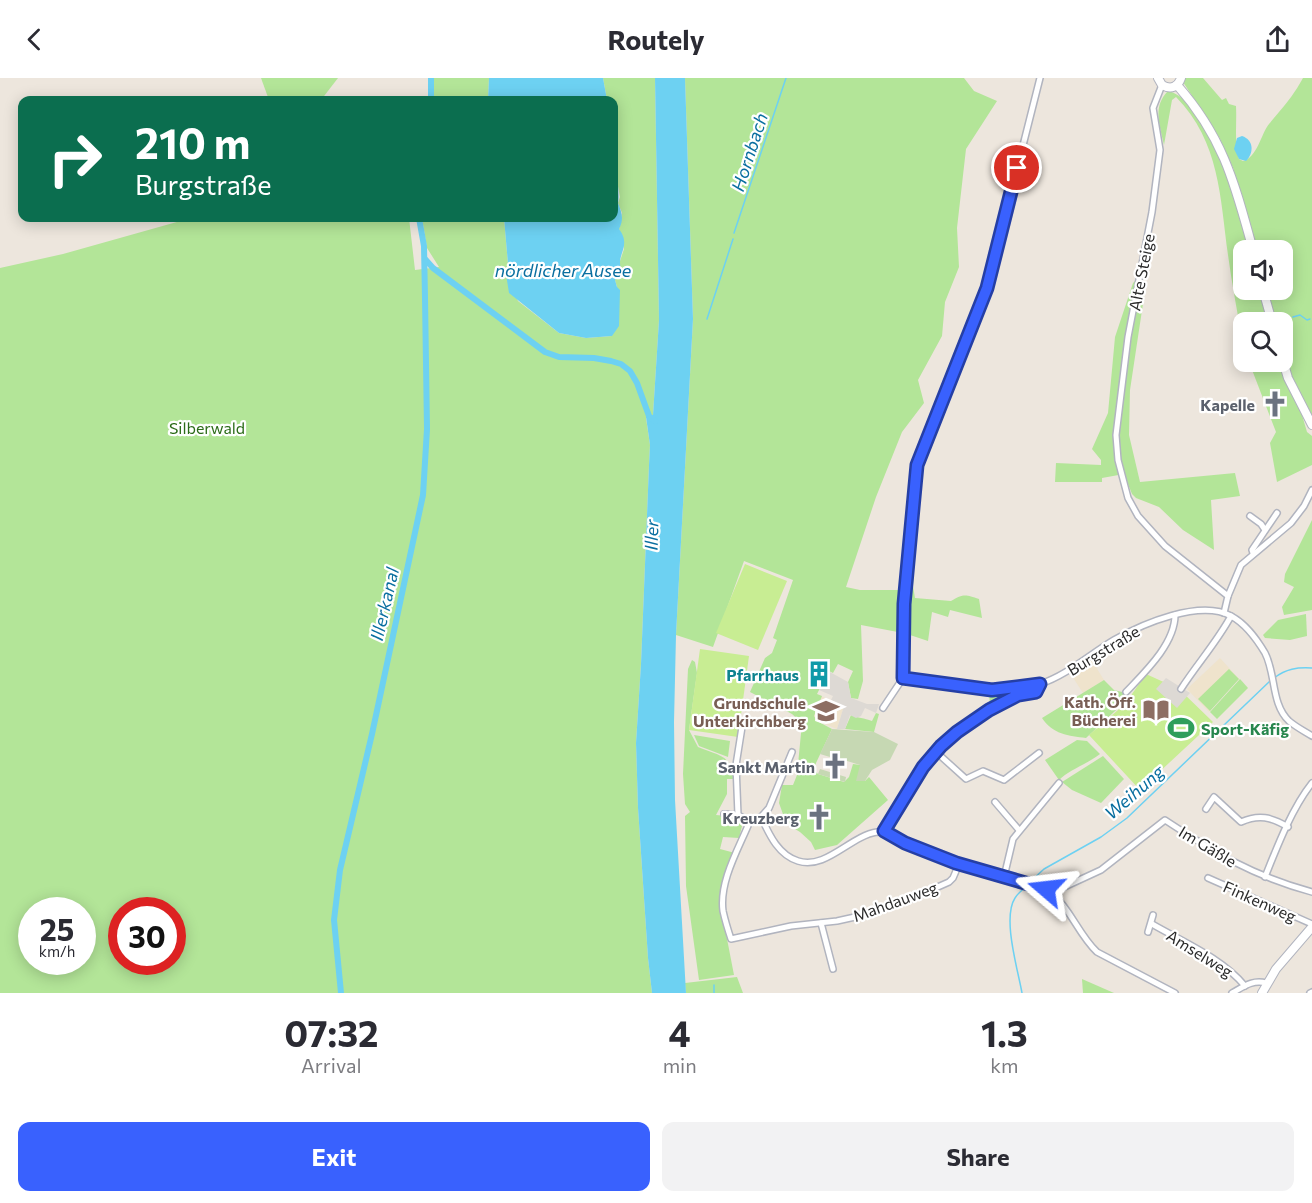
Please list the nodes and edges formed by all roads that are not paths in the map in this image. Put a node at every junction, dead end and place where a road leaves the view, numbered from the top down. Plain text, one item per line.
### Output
1 (1040, 78) edge
2 (1160, 82) edge
3 (1179, 82) edge
4 (1250, 240) edge
5 (1286, 372) edge
6 (1312, 425) edge
7 (1312, 490) edge
8 (1277, 513) dead end
9 (1250, 516) dead end
10 (1265, 530) junction
11 (1253, 553) junction
12 (1228, 596) junction
13 (1224, 613) junction
14 (1175, 615) junction
15 (1231, 616) junction
16 (903, 678) junction
17 (1040, 684) junction
18 (1181, 689) dead end
19 (1126, 692) dead end
20 (883, 708) dead end
21 (742, 727) dead end
22 (1312, 734) edge
23 (792, 752) dead end
24 (936, 752) junction
25 (1039, 753) dead end
26 (1059, 783) dead end
27 (1312, 783) edge
28 (995, 802) dead end
29 (1206, 808) dead end
30 (724, 814) dead end
31 (738, 815) junction
32 (760, 817) junction
33 (750, 821) junction
34 (1288, 827) junction
35 (1019, 830) junction
36 (884, 831) junction
37 (960, 864) junction
38 (1004, 877) junction
39 (1265, 877) junction
40 (1208, 878) dead end
41 (1312, 892) edge
42 (1054, 895) junction
43 (1154, 915) dead end
44 (821, 923) junction
45 (1152, 924) junction
46 (1312, 926) edge
47 (1148, 932) dead end
48 (833, 969) dead end
49 (1266, 983) junction
50 (1245, 986) junction
51 (1175, 993) edge
52 (1232, 993) edge
53 (1262, 993) edge

1 - 16 street
2 - 3 main road
2 - 12 street, Alte Steige
3 - 4 main road
5 - 6 main road
7 - 11 street
8 - 10 street
9 - 10 street
10 - 11 street
11 - 12 street
12 - 13 street
13 - 14 street, Burgstraße
13 - 15 street
14 - 17 street, Burgstraße
14 - 19 street, Burgstraße
15 - 18 street
15 - 22 street
16 - 17 street
16 - 20 street
17 - 24 street, Burgstraße
21 - 31 street
23 - 32 street
24 - 25 street
24 - 36 street, Burgstraße
26 - 35 street
27 - 34 street
28 - 35 street
29 - 34 street
30 - 31 street
31 - 33 street
32 - 33 street
32 - 36 street
33 - 44 street, Mahdauweg
34 - 39 street
35 - 38 street
36 - 37 street
37 - 38 street
37 - 44 street, Mahdauweg
38 - 42 street
39 - 41 street, Im Gäßle
39 - 42 street, Im Gäßle
40 - 46 street, Finkenweg
42 - 51 street
43 - 45 street, Amselweg
44 - 48 street
45 - 47 street, Amselweg
45 - 50 street, Amselweg
46 - 49 main road
49 - 50 street
49 - 53 main road
50 - 52 street

